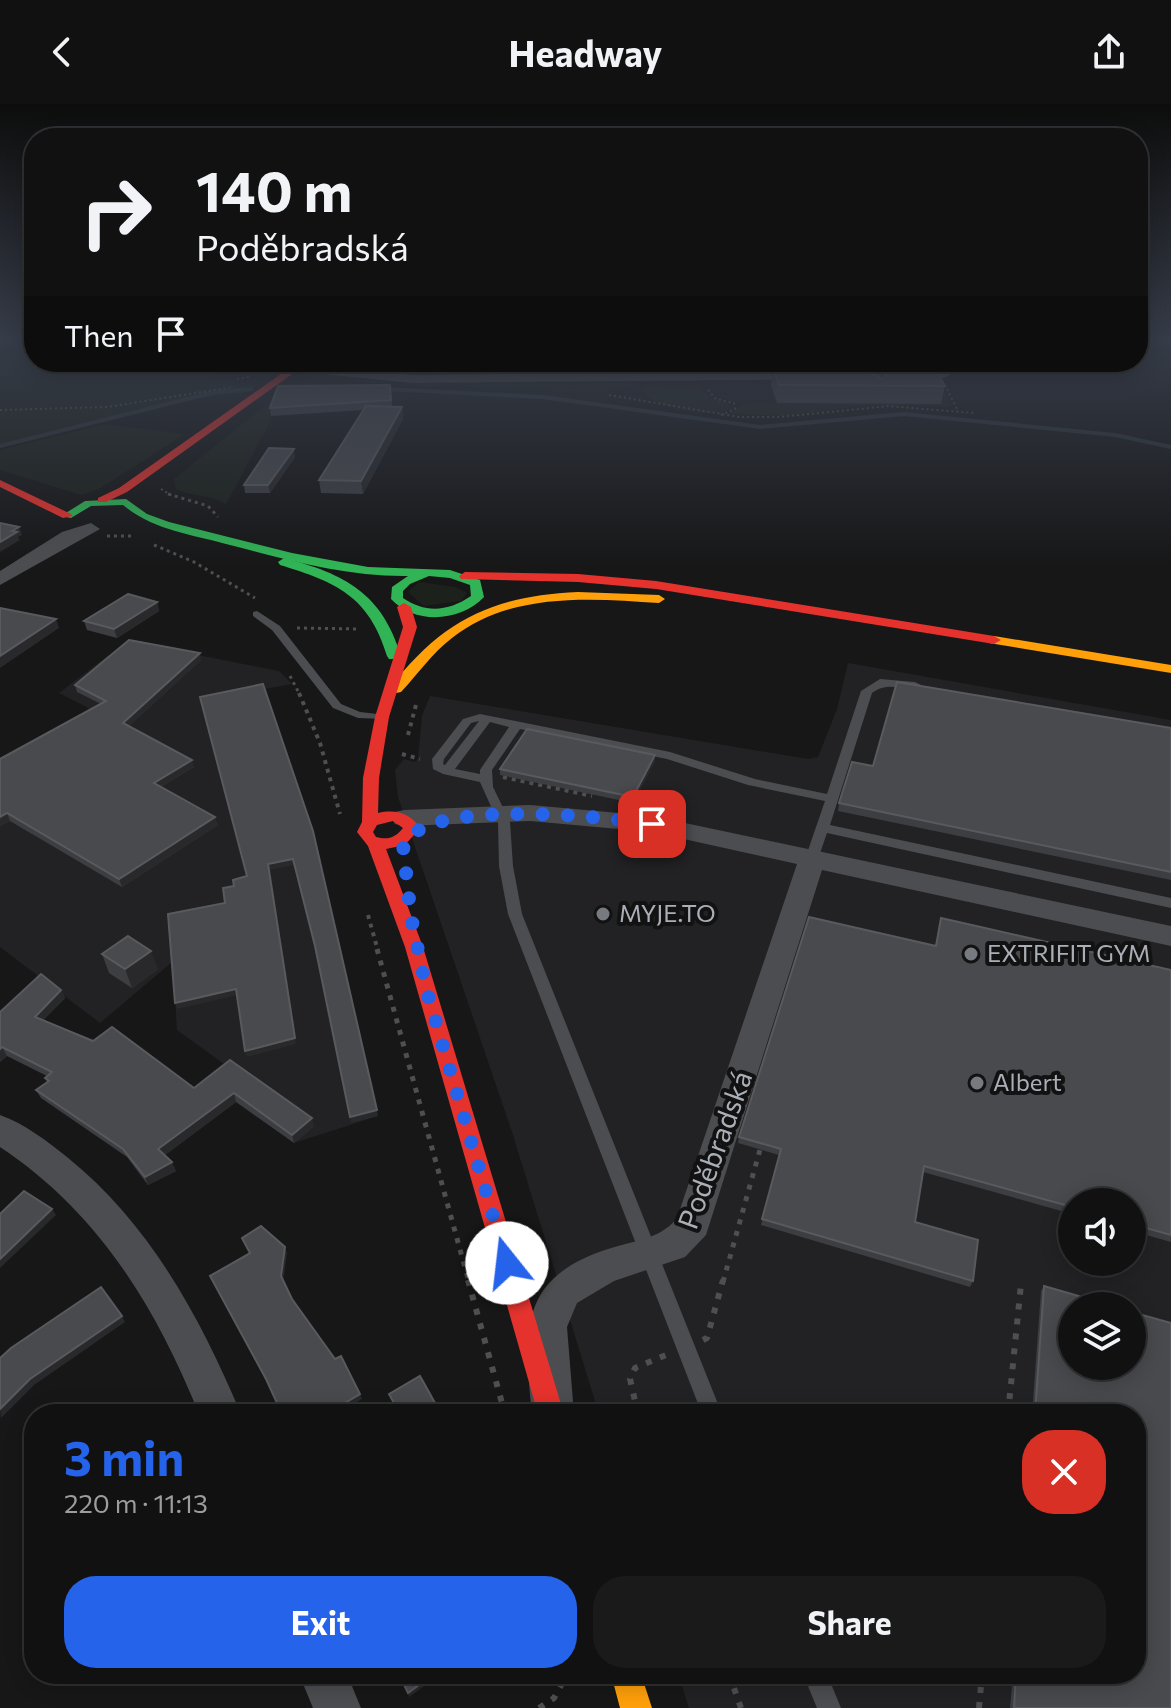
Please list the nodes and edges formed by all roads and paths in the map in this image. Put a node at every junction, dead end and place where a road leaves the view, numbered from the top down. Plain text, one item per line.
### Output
1 (241, 416) edge
2 (746, 416) edge
3 (791, 416) edge
4 (163, 479) dead end
5 (0, 483) edge
6 (30, 496) junction
7 (95, 502) junction
8 (122, 518) junction
9 (67, 519) junction
10 (214, 524) dead end
11 (148, 543) dead end
12 (54, 545) junction
13 (284, 562) junction
14 (427, 569) junction
15 (0, 572) edge
16 (465, 576) junction
17 (0, 579) edge
18 (659, 599) junction
19 (474, 601) junction
20 (400, 603) junction
21 (450, 612) junction
22 (257, 614) joint
23 (1171, 669) edge
24 (289, 674) dead end
25 (1114, 679) dead end
26 (927, 688) edge
27 (389, 697) junction
28 (382, 717) junction
29 (517, 724) junction
30 (374, 760) junction
31 (484, 779) junction
32 (832, 799) junction
33 (502, 814) junction
34 (370, 822) junction
35 (344, 825) dead end
36 (404, 826) junction
37 (823, 828) junction
38 (375, 843) junction
39 (812, 859) junction
40 (364, 903) dead end
41 (1171, 903) edge
42 (1171, 936) edge
43 (427, 992) junction
44 (0, 1129) edge
45 (763, 1137) edge
46 (649, 1254) junction
47 (1021, 1284) dead end
48 (687, 1349) junction
49 (215, 1404) edge
50 (502, 1404) edge
51 (549, 1404) edge
52 (551, 1404) edge
53 (636, 1404) edge
54 (708, 1404) edge
55 (1009, 1404) edge
56 (327, 1684) edge
57 (562, 1684) edge
58 (629, 1684) edge
59 (733, 1684) edge
60 (819, 1684) edge
61 (981, 1684) edge
62 (337, 1708) edge
63 (539, 1708) edge
64 (636, 1708) edge
65 (741, 1708) edge
66 (829, 1708) edge
67 (979, 1708) edge

1 - 8 main road
2 - 3 path
4 - 10 path
5 - 6 main road
6 - 7 main road
6 - 9 main road
7 - 8 main road
7 - 9 main road
8 - 9 main road
8 - 12 street
8 - 12 path
8 - 13 main road
8 - 14 main road
9 - 15 street
11 - 22 path
12 - 17 street
13 - 20 main road
13 - 27 main road
14 - 16 main road
14 - 20 main road
16 - 19 main road
16 - 23 main road
18 - 19 main road
18 - 25 main road
18 - 27 main road
19 - 21 main road
20 - 21 main road
20 - 27 main road
21 - 27 main road
22 - 28 lane
24 - 35 path
26 - 32 lane
27 - 28 main road
28 - 30 main road
29 - 31 lane
29 - 31 lane
29 - 32 lane
30 - 34 main road
30 - 36 main road
31 - 33 lane
32 - 37 lane
33 - 36 street
33 - 39 street
33 - 46 lane
34 - 36 main road
34 - 38 main road, Poděbradská
36 - 38 main road
36 - 43 main road, Poděbradská
37 - 39 lane
37 - 41 lane
38 - 43 main road, Poděbradská
39 - 42 street
39 - 46 street, Poděbradská
40 - 50 path
43 - 51 main road, Poděbradská
44 - 49 street
45 - 48 path
46 - 48 lane
46 - 52 street, Poděbradská
47 - 55 path
48 - 53 path
48 - 54 lane
56 - 62 street
57 - 63 path
58 - 64 main road
59 - 65 path
60 - 66 lane
61 - 67 path

